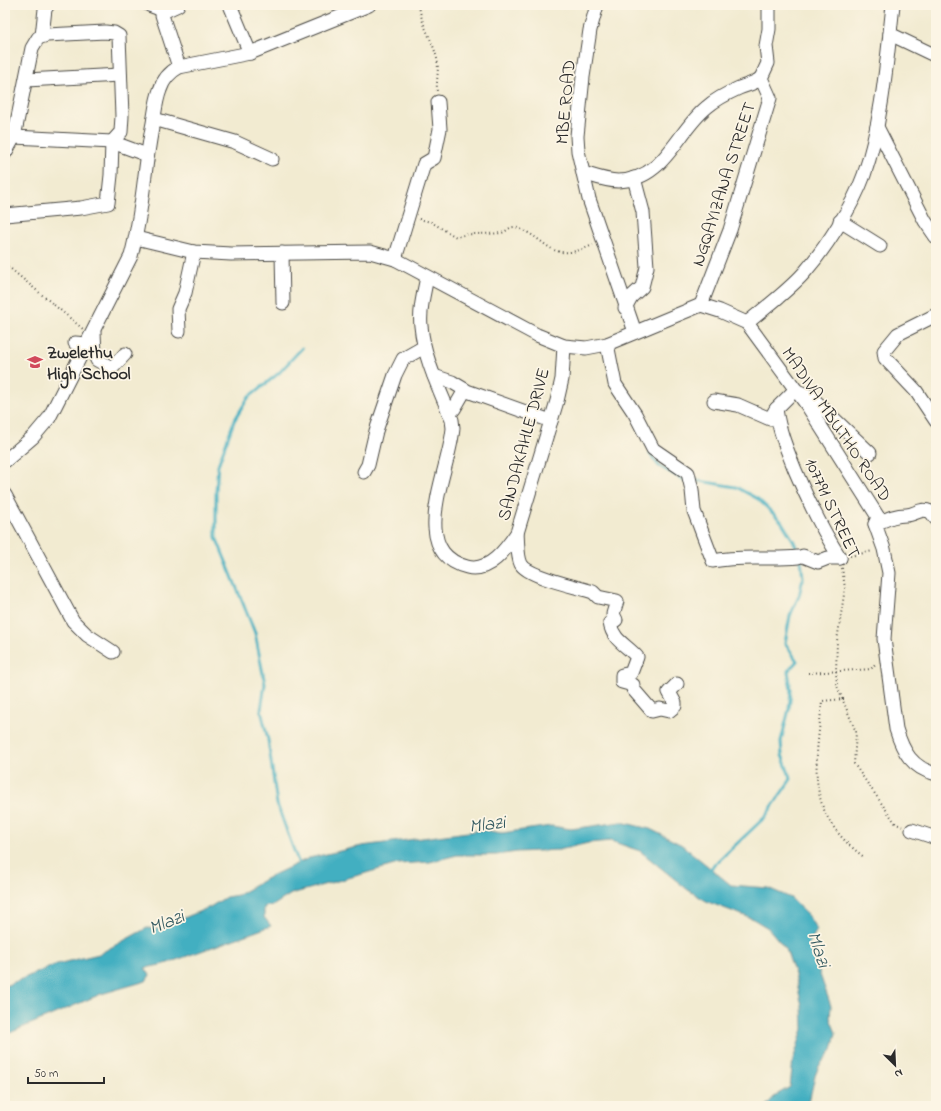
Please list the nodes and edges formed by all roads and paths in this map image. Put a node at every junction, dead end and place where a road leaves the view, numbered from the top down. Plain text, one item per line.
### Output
1 (48, 5) edge
2 (149, 5) edge
3 (178, 5) edge
4 (230, 5) edge
5 (369, 5) edge
6 (419, 5) edge
7 (597, 5) edge
8 (768, 5) edge
9 (893, 5) edge
10 (165, 11) junction
11 (890, 34) junction
12 (42, 36) junction
13 (250, 53) junction
14 (936, 56) edge
15 (179, 67) junction
16 (120, 75) junction
17 (761, 78) junction
18 (26, 80) junction
19 (438, 102) joint
20 (154, 118) junction
21 (877, 126) junction
22 (14, 137) junction
23 (112, 142) junction
24 (5, 153) edge
25 (147, 155) junction
26 (272, 159) dead end
27 (582, 173) junction
28 (634, 178) junction
29 (5, 215) edge
30 (408, 216) junction
31 (840, 220) junction
32 (936, 237) edge
33 (136, 238) junction
34 (602, 241) junction
35 (880, 246) dead end
36 (194, 252) junction
37 (282, 253) junction
38 (395, 259) junction
39 (5, 264) edge
40 (427, 277) junction
41 (283, 303) dead end
42 (701, 305) junction
43 (625, 308) junction
44 (936, 315) edge
45 (747, 323) junction
46 (179, 331) dead end
47 (635, 332) junction
48 (87, 338) junction
49 (608, 344) junction
50 (564, 346) junction
51 (424, 347) junction
52 (125, 354) dead end
53 (434, 376) junction
54 (465, 390) junction
55 (795, 390) junction
56 (714, 401) dead end
57 (776, 409) junction
58 (449, 414) junction
59 (551, 421) junction
60 (936, 421) edge
61 (870, 453) dead end
62 (5, 461) edge
63 (364, 472) dead end
64 (5, 495) edge
65 (936, 519) edge
66 (875, 524) junction
67 (517, 533) junction
68 (884, 549) junction
69 (840, 558) junction
70 (113, 652) dead end
71 (886, 660) junction
72 (836, 672) junction
73 (808, 673) dead end
74 (677, 684) dead end
75 (844, 699) junction
76 (936, 774) edge
77 (912, 830) joint
78 (936, 838) edge
79 (864, 857) dead end

1 - 12 street
2 - 10 street
3 - 10 street
4 - 13 street
5 - 13 street
6 - 19 path
7 - 27 street, MBE ROAD
8 - 17 street, NGQAYIZANA STREET
9 - 11 street
10 - 15 street
11 - 14 street
11 - 21 street
12 - 16 street
12 - 18 street
13 - 15 street
15 - 20 street
16 - 18 street
16 - 23 street
17 - 28 street
17 - 42 street, NGQAYIZANA STREET
18 - 22 street
19 - 30 street
20 - 25 street
20 - 26 street
21 - 31 street
21 - 32 street
22 - 23 street
22 - 24 street
23 - 25 street
23 - 29 street
25 - 33 street
27 - 28 street
27 - 34 street, MBE ROAD
28 - 43 street
30 - 34 path
30 - 38 street
31 - 35 street
31 - 45 street
33 - 36 street
33 - 48 street
34 - 43 street, MBE ROAD
36 - 37 street
36 - 46 street
37 - 38 street
37 - 41 street
38 - 40 street
39 - 48 path
40 - 50 street
40 - 51 street, SANDAKAHLE DRIVE
42 - 45 street
42 - 47 street
43 - 47 street, MBE ROAD
44 - 60 street
45 - 55 street, MADIVA MBUTHO ROAD
47 - 49 street
48 - 52 street
48 - 62 street
49 - 50 street
49 - 69 street
50 - 59 street, SANDAKAHLE DRIVE
51 - 53 street, SANDAKAHLE DRIVE
51 - 63 street
53 - 54 street
53 - 58 street, SANDAKAHLE DRIVE
54 - 58 street
54 - 59 street
55 - 57 street
55 - 61 street
55 - 66 street, MADIVA MBUTHO ROAD
56 - 57 street
57 - 69 street, 107791 STREET
58 - 67 street, SANDAKAHLE DRIVE
59 - 67 street, SANDAKAHLE DRIVE
64 - 70 street
65 - 66 street
66 - 68 street, MADIVA MBUTHO ROAD
67 - 74 street
68 - 69 path
68 - 71 street, MADIVA MBUTHO ROAD
69 - 72 path, 107791 STREET
71 - 72 path
71 - 76 street, MADIVA MBUTHO ROAD
72 - 73 path
72 - 75 path, 107791 STREET
75 - 77 path, 107791 STREET
75 - 79 path
77 - 78 street

